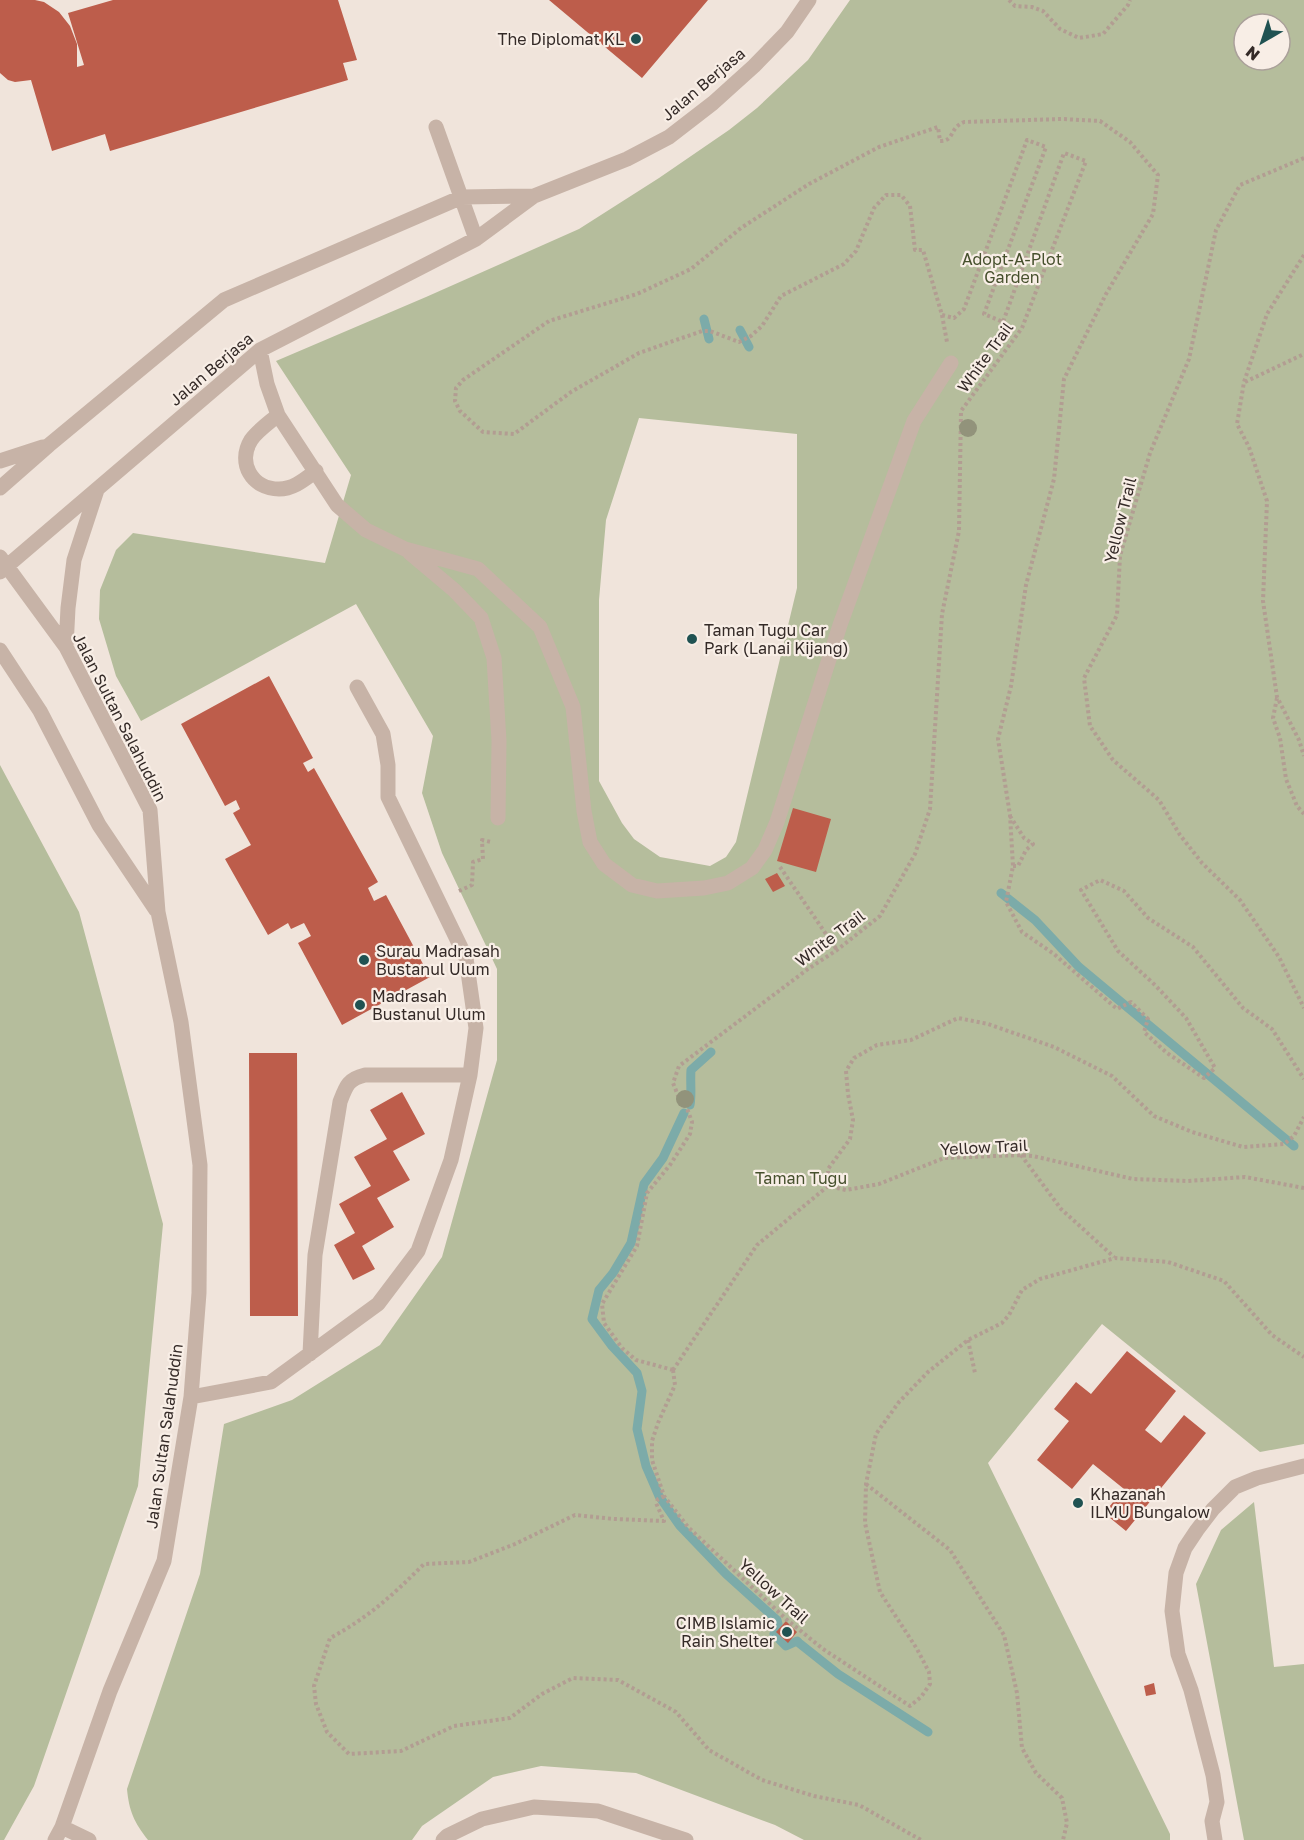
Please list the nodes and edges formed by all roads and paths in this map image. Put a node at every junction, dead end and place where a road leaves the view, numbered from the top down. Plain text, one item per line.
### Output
1 (809, 0) edge
2 (1009, 0) edge
3 (1130, 0) edge
4 (436, 127) dead end
5 (1304, 158) edge
6 (534, 196) junction
7 (462, 197) junction
8 (476, 239) junction
9 (1304, 255) edge
10 (260, 350) junction
11 (1304, 354) edge
12 (951, 363) dead end
13 (463, 381) dead end
14 (1244, 382) junction
15 (279, 415) junction
16 (49, 445) junction
17 (0, 461) edge
18 (316, 471) junction
19 (0, 488) edge
20 (97, 490) junction
21 (405, 549) junction
22 (3, 565) edge
23 (66, 647) junction
24 (0, 650) edge
25 (357, 687) dead end
26 (1277, 697) junction
27 (1304, 756) edge
28 (1304, 814) edge
29 (1010, 815) dead end
30 (498, 818) joint
31 (765, 850) junction
32 (1013, 866) dead end
33 (1007, 891) dead end
34 (439, 900) junction
35 (158, 912) junction
36 (837, 950) junction
37 (1304, 1008) edge
38 (470, 1075) junction
39 (1304, 1079) edge
40 (1304, 1117) edge
41 (1021, 1155) junction
42 (828, 1186) junction
43 (1304, 1188) edge
44 (1115, 1258) junction
45 (968, 1340) junction
46 (310, 1354) junction
47 (1304, 1356) edge
48 (673, 1370) junction
49 (975, 1373) dead end
50 (191, 1397) junction
51 (1304, 1466) edge
52 (866, 1484) junction
53 (664, 1496) junction
54 (58, 1834) edge
55 (89, 1840) edge
56 (443, 1840) edge
57 (686, 1840) edge
58 (921, 1840) edge
59 (1063, 1840) edge
60 (1215, 1840) edge

1 - 6 street, Jalan Berjasa
2 - 3 path
4 - 7 street
5 - 37 path, Yellow Trail
6 - 7 street, Jalan Berjasa
6 - 8 street, Jalan Berjasa
7 - 8 street
7 - 16 street, Jalan Berjasa
8 - 10 street, Jalan Berjasa
9 - 14 path
10 - 15 street
10 - 20 street, Jalan Berjasa
11 - 14 path
12 - 31 street
13 - 36 path, White Trail
14 - 26 path
15 - 18 street
15 - 18 street
16 - 17 street
16 - 19 street, Jalan Berjasa
18 - 21 street
20 - 22 street, Jalan Berjasa
20 - 23 street
21 - 30 street
21 - 31 street
22 - 23 street, Jalan Sultan Salahuddin
23 - 35 street, Jalan Sultan Salahuddin
24 - 35 street, Jalan Sultan Salahuddin
25 - 34 street
26 - 27 path
26 - 28 path
29 - 32 path
30 - 34 path
31 - 36 path
33 - 39 path
34 - 38 street
35 - 50 street, Jalan Sultan Salahuddin
36 - 48 path, White Trail
38 - 46 street
38 - 46 street
40 - 42 path
41 - 42 path, Yellow Trail
41 - 43 path, Yellow Trail
41 - 44 path
42 - 48 path, Yellow Trail
44 - 45 path, Yellow Trail
44 - 47 path, Yellow Trail
45 - 49 path
45 - 52 path, Yellow Trail
46 - 50 street
48 - 53 path, Yellow Trail
50 - 54 street, Jalan Sultan Salahuddin
51 - 60 street
52 - 53 path, Yellow Trail
52 - 59 path
53 - 58 path
54 - 55 street
56 - 57 street

